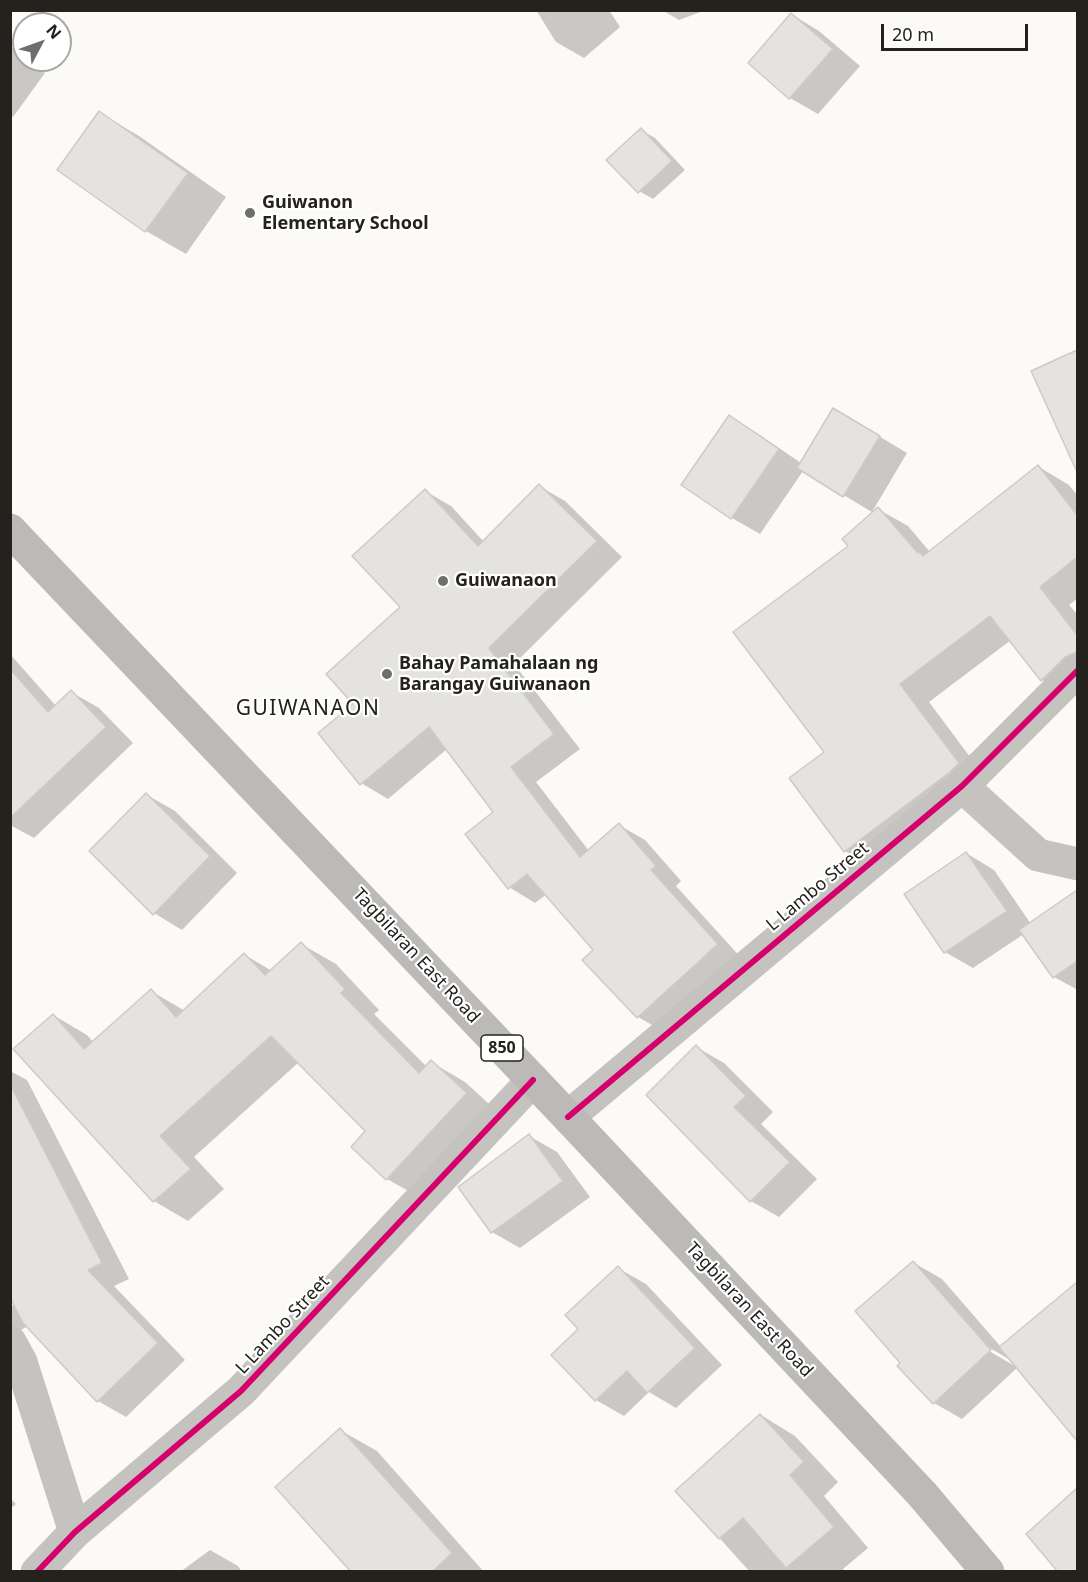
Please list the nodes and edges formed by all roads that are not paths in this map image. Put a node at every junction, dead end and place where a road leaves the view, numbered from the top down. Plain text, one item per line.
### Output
1 (10, 530) edge
2 (1077, 670) edge
3 (962, 786) junction
4 (1077, 864) edge
5 (533, 1080) junction
6 (568, 1117) junction
7 (10, 1342) edge
8 (75, 1533) junction
9 (37, 1572) edge
10 (988, 1572) edge

1 - 5 main road, Tagbilaran East Road / 850
2 - 3 street, L Lambo Street
3 - 4 street
3 - 6 street, L Lambo Street
5 - 6 main road, Tagbilaran East Road / 850
5 - 8 street, L Lambo Street
6 - 10 main road, Tagbilaran East Road / 850
7 - 8 street
8 - 9 street, L Lambo Street

